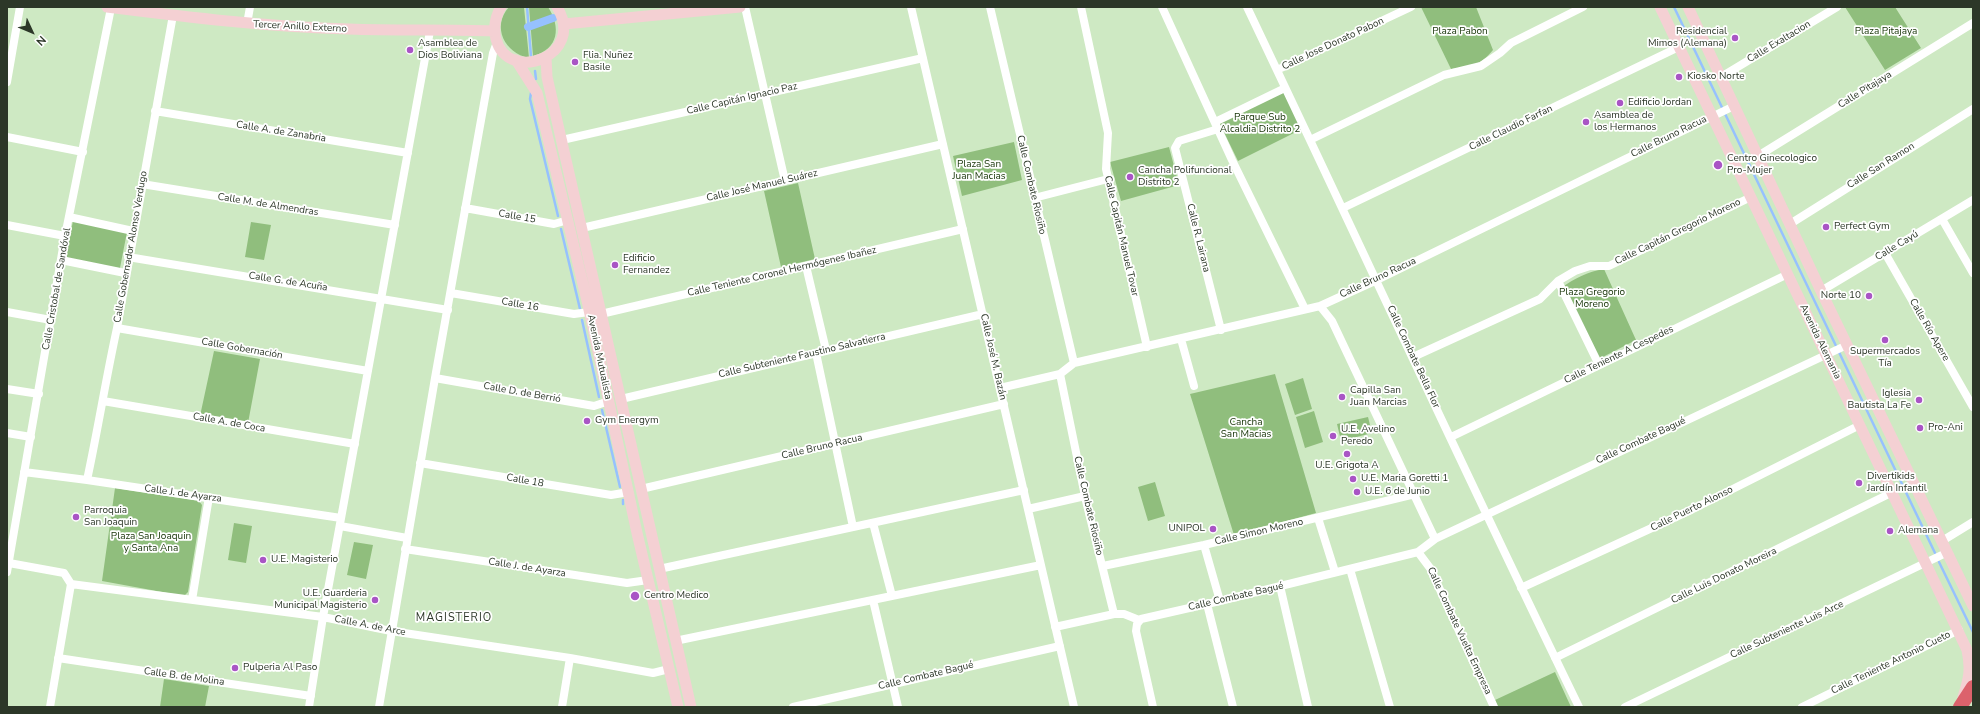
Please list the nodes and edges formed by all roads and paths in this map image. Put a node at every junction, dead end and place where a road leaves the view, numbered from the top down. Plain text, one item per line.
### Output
1 (20, 7) edge
2 (109, 7) edge
3 (250, 7) edge
4 (502, 7) edge
5 (557, 7) edge
6 (740, 7) edge
7 (745, 7) edge
8 (911, 7) edge
9 (990, 7) edge
10 (1081, 7) edge
11 (1162, 7) edge
12 (1247, 7) edge
13 (1411, 7) edge
14 (1584, 7) edge
15 (1660, 7) edge
16 (1689, 7) edge
17 (1837, 7) edge
18 (173, 14) junction
19 (1973, 23) edge
20 (247, 24) junction
21 (564, 24) junction
22 (430, 30) junction
23 (494, 31) junction
24 (497, 42) junction
25 (1679, 47) junction
26 (546, 58) junction
27 (923, 58) junction
28 (516, 60) junction
29 (1277, 70) junction
30 (1721, 77) junction
31 (7, 82) edge
32 (1285, 88) junction
33 (765, 94) junction
34 (1732, 107) junction
35 (1973, 109) edge
36 (155, 111) junction
37 (1716, 114) junction
38 (1217, 126) junction
39 (7, 137) edge
40 (562, 140) junction
41 (1310, 140) junction
42 (943, 144) junction
43 (83, 152) junction
44 (408, 153) junction
45 (1758, 156) junction
46 (1108, 179) junction
47 (786, 181) junction
48 (142, 184) junction
49 (1751, 197) junction
50 (1034, 198) junction
51 (1973, 200) edge
52 (465, 208) junction
53 (1343, 208) junction
54 (69, 218) junction
55 (1942, 219) junction
56 (568, 220) junction
57 (1790, 224) junction
58 (395, 225) junction
59 (7, 226) edge
60 (582, 228) junction
61 (963, 229) junction
62 (133, 231) junction
63 (65, 236) junction
64 (1885, 253) junction
65 (128, 257) junction
66 (61, 260) junction
67 (806, 266) junction
68 (125, 272) junction
69 (1973, 272) edge
70 (1788, 274) junction
71 (1377, 280) junction
72 (1558, 281) junction
73 (1821, 291) junction
74 (451, 293) junction
75 (382, 298) junction
76 (1320, 306) junction
77 (1305, 309) junction
78 (448, 310) junction
79 (7, 312) edge
80 (589, 312) junction
81 (601, 314) junction
82 (982, 314) junction
83 (51, 320) junction
84 (117, 328) junction
85 (1221, 330) junction
86 (1181, 339) junction
87 (1845, 346) junction
88 (1147, 347) junction
89 (826, 350) junction
90 (816, 353) junction
91 (1829, 353) junction
92 (1413, 357) junction
93 (1074, 363) junction
94 (1599, 365) junction
95 (368, 371) junction
96 (1060, 374) junction
97 (435, 378) junction
98 (1194, 386) dead end
99 (1000, 388) junction
100 (7, 389) edge
101 (39, 394) junction
102 (621, 398) junction
103 (609, 401) junction
104 (103, 402) junction
105 (1004, 404) junction
106 (1973, 407) edge
107 (1860, 425) junction
108 (7, 433) edge
109 (1450, 436) junction
110 (31, 437) junction
111 (355, 444) junction
112 (835, 444) junction
113 (420, 463) junction
114 (24, 472) junction
115 (87, 480) junction
116 (640, 489) junction
117 (1024, 490) junction
118 (629, 492) junction
119 (1893, 492) junction
120 (1415, 494) junction
121 (1085, 496) junction
122 (208, 497) junction
123 (1028, 509) junction
124 (1486, 515) junction
125 (1318, 518) junction
126 (341, 522) junction
127 (873, 522) junction
128 (1973, 522) edge
129 (853, 527) junction
130 (637, 533) junction
131 (407, 538) junction
132 (1435, 539) junction
133 (1942, 541) junction
134 (1204, 544) junction
135 (405, 549) junction
136 (1418, 552) junction
137 (1946, 553) junction
138 (1927, 563) junction
139 (1041, 565) junction
140 (1103, 566) junction
141 (8, 567) edge
142 (659, 569) junction
143 (1350, 569) junction
144 (1335, 572) junction
145 (648, 580) junction
146 (71, 584) junction
147 (1280, 586) junction
148 (1521, 588) junction
149 (892, 596) junction
150 (192, 600) junction
151 (873, 600) junction
152 (1220, 601) junction
153 (1207, 604) junction
154 (1973, 606) edge
155 (1114, 614) junction
156 (323, 617) junction
157 (670, 620) junction
158 (1139, 620) junction
159 (1055, 627) junction
160 (1959, 630) junction
161 (391, 631) junction
162 (675, 641) junction
163 (1060, 646) junction
164 (58, 658) junction
165 (570, 658) junction
166 (1556, 658) junction
167 (669, 669) junction
168 (893, 684) junction
169 (1973, 687) edge
170 (310, 696) junction
171 (1961, 704) edge
172 (50, 707) edge
173 (309, 707) edge
174 (379, 707) edge
175 (562, 707) edge
176 (678, 707) edge
177 (691, 707) edge
178 (793, 707) edge
179 (898, 707) edge
180 (1074, 707) edge
181 (1153, 707) edge
182 (1232, 707) edge
183 (1308, 707) edge
184 (1390, 707) edge
185 (1494, 707) edge
186 (1579, 707) edge
187 (1625, 707) edge
188 (1802, 707) edge

1 - 31 street
2 - 18 main road, Tercer Anillo Externo
2 - 43 street, Calle Cristobal de Sandóval
3 - 20 street
4 - 23 main road
5 - 21 main road
6 - 21 main road
7 - 33 street
8 - 27 street, Calle José M. Bazán
9 - 50 street, Calle Combate Riosiño
10 - 46 street, Calle Capitán Manuel Tovar
11 - 38 street
12 - 29 street, Calle Combate Bella Flor
13 - 29 street, Calle Jose Donato Pabon
14 - 41 street
15 - 25 main road, Avenida Alemania
16 - 30 main road
17 - 30 street, Calle Exaltacion
18 - 20 main road, Tercer Anillo Externo
18 - 36 street, Calle Gobernador Alonso Verdugo
19 - 45 street, Calle Pitajaya
20 - 22 main road, Tercer Anillo Externo
21 - 26 main road
22 - 23 main road, Tercer Anillo Externo
22 - 44 street
23 - 24 main road
24 - 28 main road, Avenida Mutualista
24 - 52 street
25 - 37 main road, Avenida Alemania
25 - 53 street, Calle Claudio Farfan
26 - 28 main road
26 - 40 main road, Avenida Mutualista
27 - 33 street, Calle Capitán Ignacio Paz
27 - 42 street, Calle José M. Bazán
28 - 56 main road, Avenida Mutualista
29 - 32 street, Calle Combate Bella Flor
30 - 34 main road
32 - 38 street, Calle R. Lairana
32 - 41 street, Calle Combate Bella Flor
33 - 40 street, Calle Capitán Ignacio Paz
33 - 47 street
34 - 37 street, Calle Bruno Racua
34 - 45 main road
35 - 57 street, Calle San Ramon
36 - 44 street, Calle A. de Zanabria
36 - 48 street, Calle Gobernador Alonso Verdugo
37 - 49 main road, Avenida Alemania
37 - 71 street, Calle Bruno Racua
38 - 77 street
38 - 85 street, Calle R. Lairana
39 - 43 street
40 - 60 main road, Avenida Mutualista
41 - 53 street, Calle Combate Bella Flor
42 - 47 street, Calle José Manuel Suárez
42 - 61 street, Calle José M. Bazán
43 - 54 street, Calle Cristobal de Sandóval
44 - 58 street
45 - 57 main road
46 - 50 street
46 - 88 street, Calle Capitán Manuel Tovar
47 - 60 street, Calle José Manuel Suárez
48 - 58 street, Calle M. de Almendras
48 - 62 street, Calle Gobernador Alonso Verdugo
49 - 70 main road, Avenida Alemania
49 - 72 street, Calle Capitán Gregorio Moreno
50 - 93 street, Calle Combate Riosiño
51 - 55 street, Calle Cayú
52 - 56 street, Calle 15
52 - 74 street
53 - 71 street, Calle Combate Bella Flor
54 - 62 street
54 - 63 street, Calle Cristobal de Sandóval
55 - 64 street, Calle Cayú
55 - 69 street
56 - 80 main road, Avenida Mutualista
57 - 73 main road
58 - 75 street
59 - 63 street
60 - 81 main road, Avenida Mutualista
61 - 67 street, Calle Teniente Coronel Hermógenes Ibañez
61 - 82 street, Calle José M. Bazán
62 - 65 street, Calle Gobernador Alonso Verdugo
63 - 66 street, Calle Cristobal de Sandóval
64 - 73 street, Calle Cayú
64 - 106 street, Calle Río Apere
65 - 68 street, Calle Gobernador Alonso Verdugo
65 - 75 street, Calle G. de Acuña
66 - 68 street
66 - 83 street, Calle Cristobal de Sandóval
67 - 81 street, Calle Teniente Coronel Hermógenes Ibañez
67 - 89 street
68 - 84 street, Calle Gobernador Alonso Verdugo
70 - 91 main road, Avenida Alemania
70 - 94 street, Calle Teniente A Cespedes
71 - 76 street, Calle Bruno Racua
71 - 92 street, Calle Combate Bella Flor
72 - 92 street, Calle Capitán Gregorio Moreno
72 - 94 street
73 - 87 main road
74 - 78 street
74 - 80 street, Calle 16
75 - 78 street, Calle G. de Acuña
75 - 95 street
76 - 77 street, Calle Bruno Racua
76 - 120 street
77 - 85 street, Calle Bruno Racua
78 - 97 street
79 - 83 street
80 - 103 main road, Avenida Mutualista
81 - 102 main road, Avenida Mutualista
82 - 89 street, Calle Subteniente Faustino Salvatierra
82 - 99 street, Calle José M. Bazán
83 - 101 street, Calle Cristobal de Sandóval
84 - 95 street, Calle Gobernación
84 - 104 street, Calle Gobernador Alonso Verdugo
85 - 86 street, Calle Bruno Racua
86 - 88 street, Calle Bruno Racua
86 - 98 street
87 - 91 street, Calle Combate Bagué
87 - 133 main road
88 - 93 street, Calle Bruno Racua
89 - 90 street, Calle Subteniente Faustino Salvatierra
90 - 102 street, Calle Subteniente Faustino Salvatierra
90 - 112 street
91 - 107 main road, Avenida Alemania
91 - 124 street, Calle Combate Bagué
92 - 109 street, Calle Combate Bella Flor
93 - 96 street, Calle Bruno Racua
94 - 109 street, Calle Teniente A Cespedes
95 - 111 street
96 - 99 street, Calle Bruno Racua
96 - 121 street, Calle Combate Riosiño
97 - 103 street, Calle D. de Berrió
97 - 113 street
99 - 105 street, Calle José M. Bazán
100 - 101 street
101 - 110 street, Calle Cristobal de Sandóval
102 - 116 main road, Avenida Mutualista
103 - 118 main road, Avenida Mutualista
104 - 111 street, Calle A. de Coca
104 - 115 street, Calle Gobernador Alonso Verdugo
105 - 112 street, Calle Bruno Racua
105 - 117 street, Calle José M. Bazán
107 - 119 main road, Avenida Alemania
107 - 148 street, Calle Puerto Alonso
108 - 110 street
109 - 124 street, Calle Combate Bella Flor
110 - 114 street, Calle Cristobal de Sandóval
111 - 126 street
112 - 116 street, Calle Bruno Racua
112 - 129 street
113 - 118 street, Calle 18
113 - 131 street
114 - 115 street, Calle J. de Ayarza
114 - 141 street, Calle Cristobal de Sandóval
115 - 122 street, Calle J. de Ayarza
116 - 142 main road, Avenida Mutualista
117 - 123 street, Calle José M. Bazán
117 - 127 street
118 - 130 main road, Avenida Mutualista
119 - 138 main road, Avenida Alemania
119 - 166 street, Calle Luis Donato Moreira
120 - 125 street, Calle Simon Moreno
120 - 132 street
121 - 123 street
121 - 140 street, Calle Combate Riosiño
122 - 126 street, Calle J. de Ayarza
122 - 150 street
123 - 139 street, Calle José M. Bazán
124 - 132 street, Calle Combate Bagué
124 - 148 street, Calle Combate Bella Flor
125 - 134 street, Calle Simon Moreno
125 - 144 street
126 - 131 street, Calle J. de Ayarza
126 - 156 street
127 - 129 street
127 - 149 street
128 - 133 street
129 - 142 street
130 - 142 main road
130 - 145 main road, Avenida Mutualista
131 - 135 street
132 - 136 street
133 - 137 main road
134 - 140 street, Calle Simon Moreno
134 - 152 street
135 - 145 street, Calle J. de Ayarza
135 - 161 street
136 - 143 street, Calle Combate Bagué
136 - 185 street, Calle Combate Vuelta Empresa
137 - 138 street, Calle Subteniente Luis Arce
137 - 154 main road
138 - 160 main road, Avenida Alemania
138 - 187 street, Calle Subteniente Luis Arce
139 - 149 street
139 - 159 street, Calle José M. Bazán
140 - 155 street, Calle Combate Riosiño
141 - 146 street
142 - 157 main road, Avenida Mutualista
143 - 144 street, Calle Combate Bagué
143 - 184 street
144 - 147 street, Calle Combate Bagué
145 - 157 main road
145 - 167 main road, Avenida Mutualista
146 - 150 street, Calle A. de Arce
146 - 164 street
147 - 152 street, Calle Combate Bagué
147 - 183 street
148 - 166 street, Calle Combate Bella Flor
149 - 151 street
150 - 156 street, Calle A. de Arce
151 - 162 street
151 - 168 street
152 - 153 street, Calle Combate Bagué
153 - 158 street, Calle Combate Bagué
153 - 182 street
155 - 158 street
155 - 159 street
156 - 161 street, Calle A. de Arce
156 - 170 street
157 - 162 main road, Avenida Mutualista
158 - 181 street
159 - 163 street, Calle José M. Bazán
160 - 171 main road, Avenida Alemania
160 - 188 street, Calle Teniente Antonio Cueto
161 - 165 street, Calle A. de Arce
161 - 174 street
162 - 177 main road, Avenida Mutualista
163 - 168 street, Calle Combate Bagué
163 - 180 street, Calle José M. Bazán
164 - 170 street, Calle B. de Molina
164 - 172 street
165 - 167 street, Calle A. de Arce
165 - 175 street
166 - 186 street, Calle Combate Bella Flor
167 - 176 main road, Avenida Mutualista
168 - 178 street, Calle Combate Bagué
168 - 179 street
169 - 171 highway
170 - 173 street

